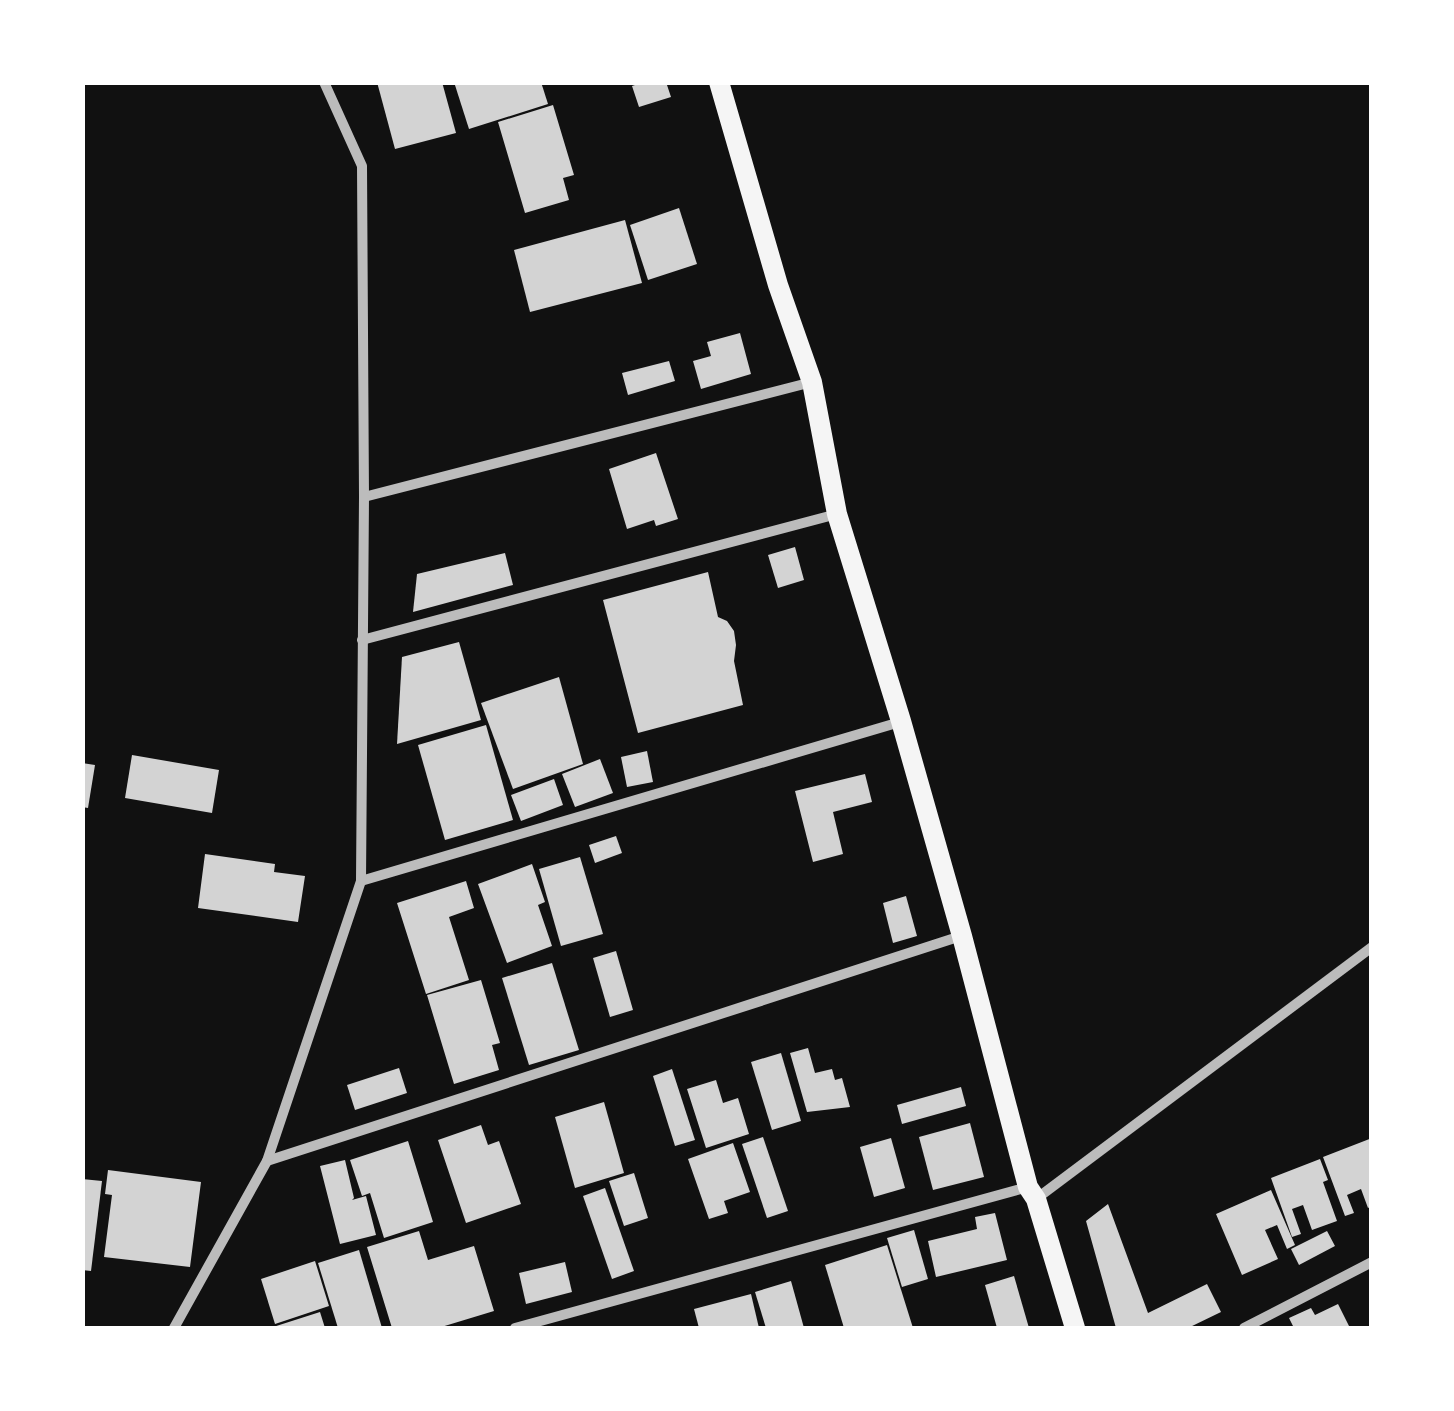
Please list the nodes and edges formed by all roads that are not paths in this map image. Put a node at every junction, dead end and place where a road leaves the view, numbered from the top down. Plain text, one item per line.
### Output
1 (324, 82) edge
2 (719, 82) edge
3 (812, 382) junction
4 (364, 497) junction
5 (837, 514) junction
6 (362, 640) junction
7 (901, 722) junction
8 (361, 881) junction
9 (962, 936) junction
10 (1372, 947) edge
11 (267, 1161) junction
12 (1032, 1193) junction
13 (1372, 1262) edge
14 (174, 1328) edge
15 (515, 1328) edge
16 (1076, 1328) edge
17 (1244, 1328) edge

1 - 4 street
2 - 3 main road
3 - 4 street
3 - 5 main road
4 - 6 street
5 - 6 street
5 - 7 main road
6 - 8 street
7 - 8 street
7 - 9 main road
8 - 11 street
9 - 11 street
9 - 12 main road
10 - 12 street
11 - 14 street
12 - 15 street
12 - 16 main road
13 - 17 street

